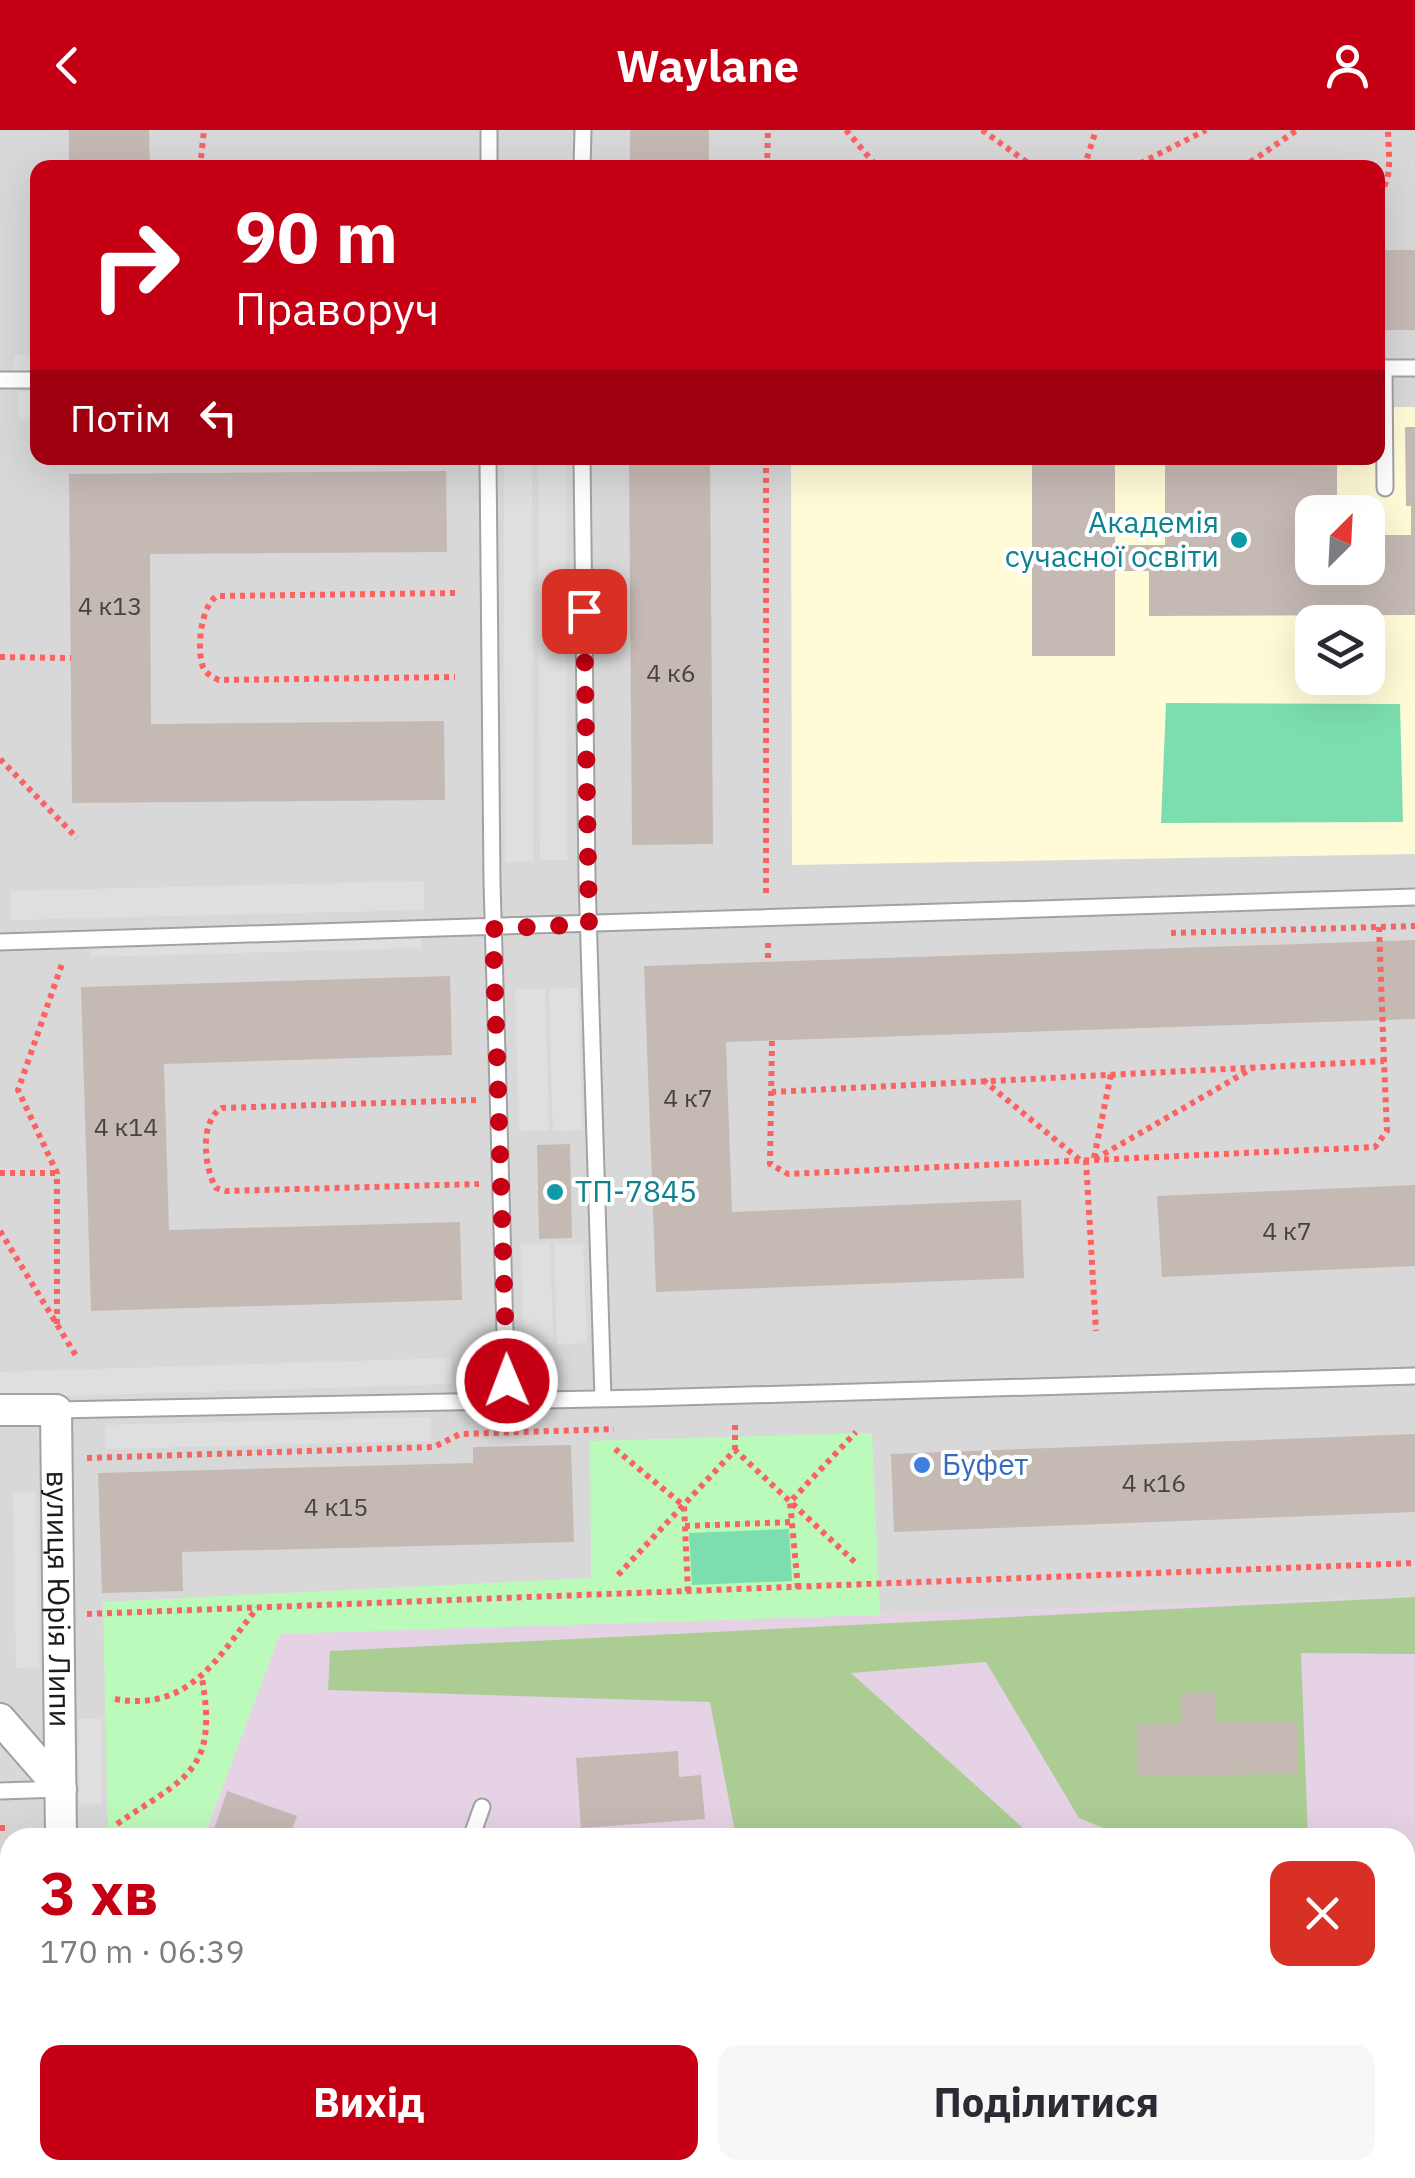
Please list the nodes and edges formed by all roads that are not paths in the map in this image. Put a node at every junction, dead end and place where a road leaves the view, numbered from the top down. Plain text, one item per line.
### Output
1 (489, 130) edge
2 (582, 130) edge
3 (489, 160) edge
4 (582, 160) edge
5 (1385, 368) edge
6 (1415, 368) edge
7 (0, 380) edge
8 (30, 380) edge
9 (488, 465) edge
10 (582, 465) edge
11 (1384, 465) edge
12 (1385, 488) dead end
13 (1415, 897) edge
14 (589, 924) junction
15 (493, 929) junction
16 (0, 942) edge
17 (1415, 1376) edge
18 (603, 1399) junction
19 (507, 1402) junction
20 (0, 1410) edge
21 (56, 1410) junction
22 (0, 1719) edge
23 (61, 1789) junction
24 (0, 1791) edge
25 (482, 1807) dead end
26 (61, 1828) edge
27 (475, 1828) edge

1 - 3 lane
2 - 4 lane
5 - 6 lane
7 - 8 lane
9 - 15 lane
10 - 14 lane
11 - 12 lane
13 - 14 lane
14 - 15 lane
14 - 18 lane
15 - 16 lane
15 - 19 lane
17 - 18 lane
18 - 19 lane
19 - 21 lane
20 - 21 street
21 - 23 street, вулиця Юрія Липи
22 - 23 street, вулиця Юрія Липи
23 - 24 lane
23 - 26 street, вулиця Юрія Липи
25 - 27 lane

